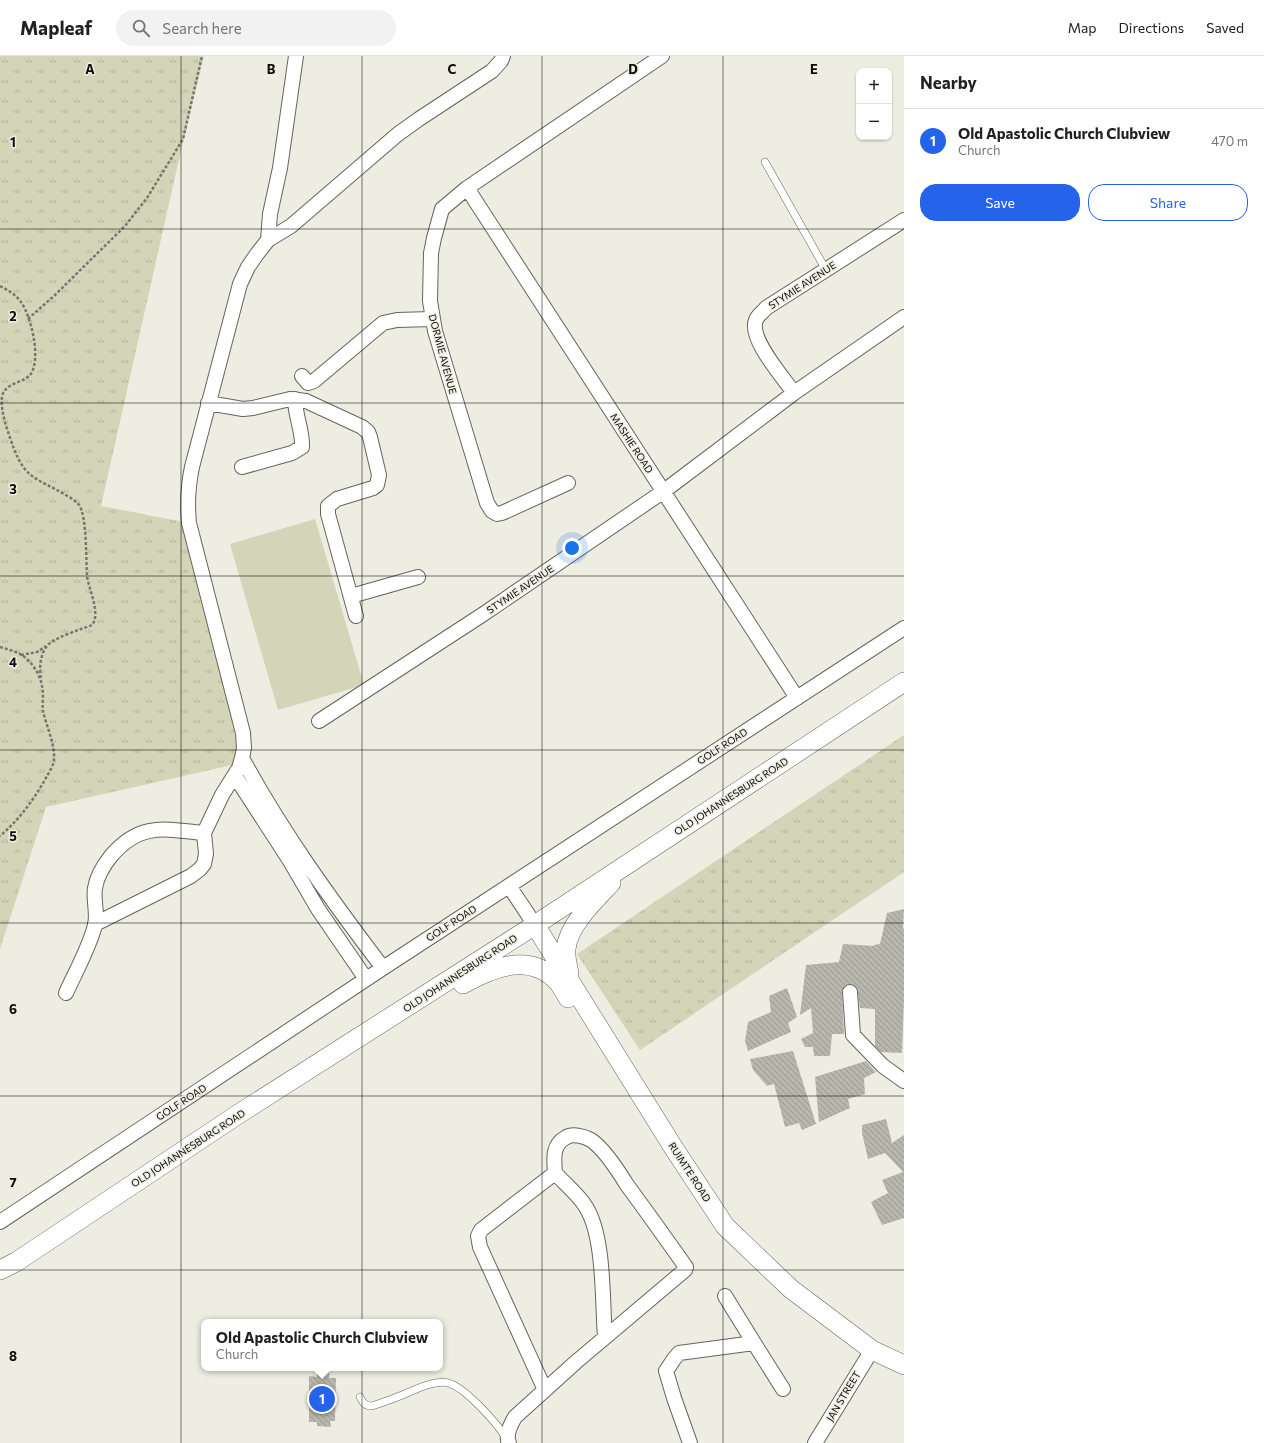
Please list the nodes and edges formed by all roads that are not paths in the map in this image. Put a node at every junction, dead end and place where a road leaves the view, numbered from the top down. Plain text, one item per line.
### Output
1 (296, 56) edge
2 (503, 56) edge
3 (662, 56) edge
4 (765, 162) dead end
5 (467, 188) junction
6 (270, 214) junction
7 (904, 220) edge
8 (291, 226) junction
9 (268, 240) junction
10 (826, 270) junction
11 (904, 317) edge
12 (432, 319) junction
13 (302, 376) dead end
14 (794, 393) junction
15 (295, 399) junction
16 (208, 403) junction
17 (242, 467) dead end
18 (568, 483) dead end
19 (664, 491) junction
20 (418, 578) dead end
21 (351, 596) junction
22 (356, 616) dead end
23 (904, 628) edge
24 (904, 682) edge
25 (797, 698) junction
26 (319, 721) dead end
27 (242, 758) junction
28 (235, 776) junction
29 (204, 833) junction
30 (630, 863) junction
31 (508, 886) junction
32 (95, 924) junction
33 (535, 925) junction
34 (383, 968) junction
35 (366, 979) junction
36 (570, 980) junction
37 (850, 992) dead end
38 (66, 993) dead end
39 (388, 1019) junction
40 (904, 1081) edge
41 (654, 1117) junction
42 (555, 1173) junction
43 (0, 1222) edge
44 (8, 1266) edge
45 (0, 1275) edge
46 (725, 1296) dead end
47 (605, 1337) junction
48 (754, 1343) junction
49 (872, 1350) junction
50 (904, 1364) edge
51 (783, 1388) dead end
52 (545, 1390) junction
53 (360, 1397) dead end
54 (508, 1441) edge
55 (690, 1443) edge
56 (815, 1443) edge

1 - 6 street
2 - 8 street
3 - 5 street, DORMIE AVENUE
4 - 10 lane
5 - 12 street, DORMIE AVENUE
5 - 19 street, MASHIE ROAD
6 - 8 street
6 - 9 street
7 - 10 street, STYMIE AVENUE
8 - 9 street
9 - 16 street
10 - 14 street, STYMIE AVENUE
11 - 14 street, STYMIE AVENUE
12 - 13 street
12 - 18 street, DORMIE AVENUE
14 - 19 street, STYMIE AVENUE
15 - 16 street
15 - 17 street
15 - 21 street
16 - 27 street
19 - 25 street, MASHIE ROAD
19 - 26 street, STYMIE AVENUE
20 - 21 street
21 - 22 street
23 - 25 street, GOLF ROAD
24 - 30 main road, OLD JOHANNESBURG ROAD
25 - 31 street, GOLF ROAD
27 - 28 street
27 - 34 street
28 - 29 street
28 - 35 street
29 - 32 street
29 - 32 street
30 - 33 main road, OLD JOHANNESBURG ROAD
30 - 36 main road
31 - 33 street
31 - 34 street, GOLF ROAD
32 - 38 street
33 - 36 main road, RUIMTE ROAD
33 - 39 main road, OLD JOHANNESBURG ROAD
34 - 35 street, GOLF ROAD
35 - 43 street, GOLF ROAD
36 - 41 main road, RUIMTE ROAD
37 - 40 street
39 - 41 main road
39 - 44 main road, OLD JOHANNESBURG ROAD
41 - 49 main road, RUIMTE ROAD
42 - 47 street
42 - 47 street
42 - 52 street
44 - 45 main road, OLD JOHANNESBURG ROAD
46 - 48 street
47 - 52 street
48 - 51 street
48 - 55 street
49 - 50 main road, RUIMTE ROAD
49 - 56 street, JAN STREET
52 - 54 street
53 - 54 lane

